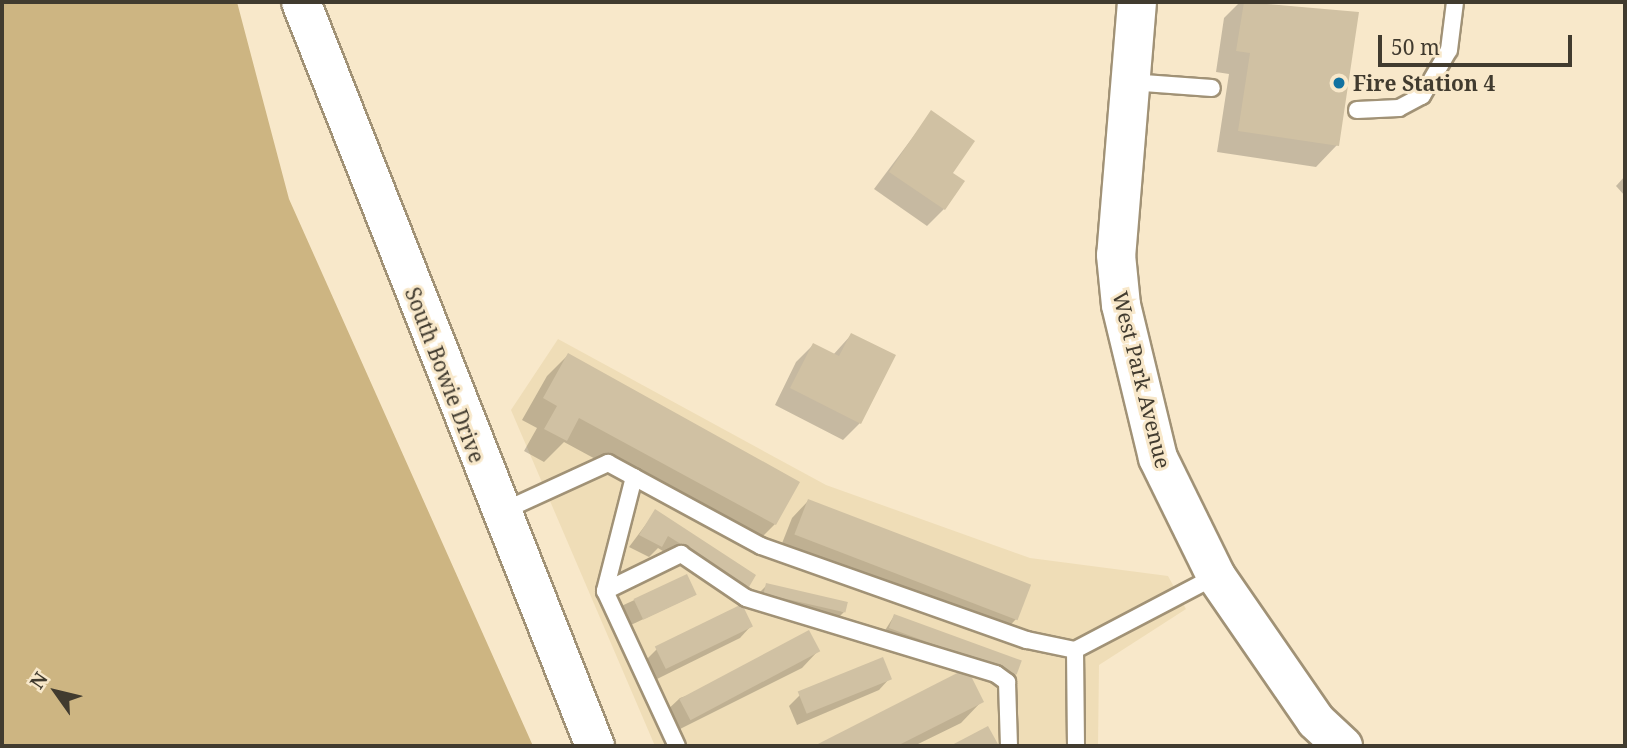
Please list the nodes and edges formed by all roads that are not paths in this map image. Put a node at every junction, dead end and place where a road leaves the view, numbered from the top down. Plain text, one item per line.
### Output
1 (301, 2) edge
2 (1137, 2) edge
3 (1455, 2) edge
4 (1128, 81) junction
5 (1212, 88) dead end
6 (1357, 110) dead end
7 (634, 477) junction
8 (499, 513) junction
9 (1216, 576) junction
10 (605, 591) junction
11 (1075, 650) junction
12 (595, 746) edge
13 (677, 746) edge
14 (1009, 746) edge
15 (1076, 746) edge
16 (1343, 746) edge

1 - 8 street, South Bowie Drive
2 - 4 street, West Park Avenue
3 - 6 lane
4 - 5 lane
4 - 9 street, West Park Avenue
7 - 8 lane
7 - 10 lane
7 - 11 lane
8 - 12 street, South Bowie Drive
9 - 11 lane
9 - 16 street, West Park Avenue
10 - 13 lane
10 - 14 lane
11 - 15 lane

